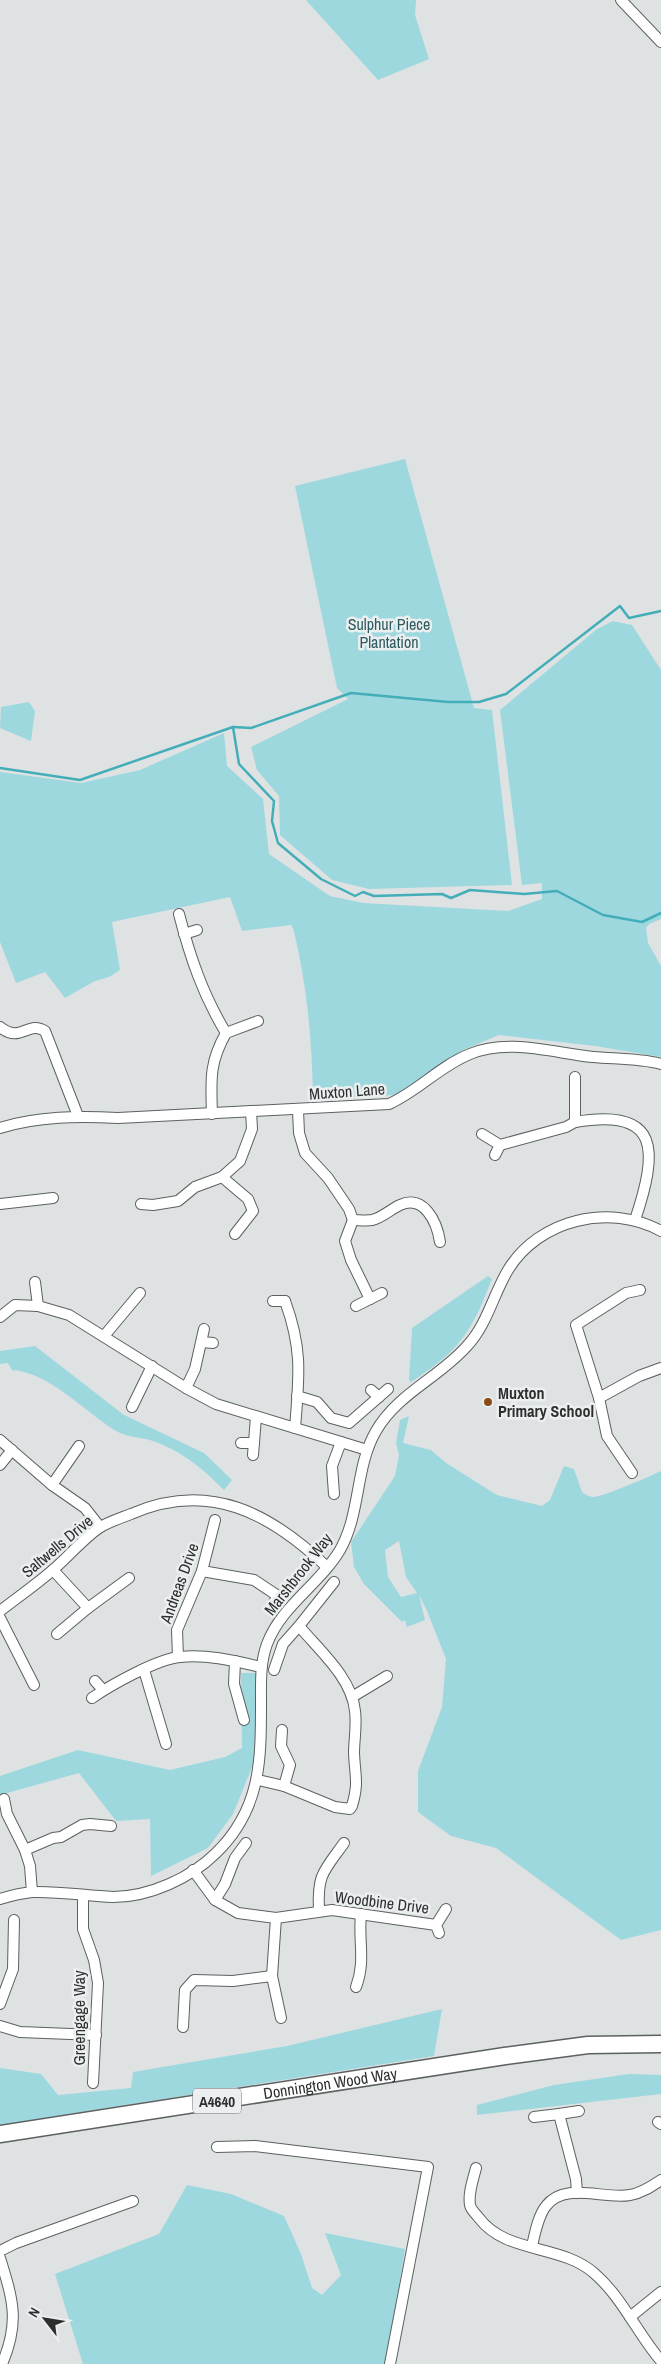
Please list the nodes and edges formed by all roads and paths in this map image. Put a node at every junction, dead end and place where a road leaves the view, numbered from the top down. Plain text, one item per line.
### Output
1 (621, 0) edge
2 (661, 42) edge
3 (179, 914) dead end
4 (197, 930) dead end
5 (184, 934) junction
6 (258, 1021) dead end
7 (0, 1027) edge
8 (226, 1033) junction
9 (661, 1064) edge
10 (575, 1078) dead end
11 (298, 1110) junction
12 (252, 1111) junction
13 (212, 1114) junction
14 (78, 1116) junction
15 (575, 1122) junction
16 (0, 1128) edge
17 (482, 1134) dead end
18 (500, 1144) junction
19 (495, 1155) dead end
20 (222, 1178) junction
21 (53, 1198) dead end
22 (0, 1204) edge
23 (141, 1204) dead end
24 (353, 1220) junction
25 (635, 1220) junction
26 (661, 1231) edge
27 (235, 1234) dead end
28 (440, 1242) dead end
29 (35, 1282) dead end
30 (640, 1290) dead end
31 (382, 1293) dead end
32 (140, 1294) dead end
33 (370, 1299) junction
34 (273, 1300) dead end
35 (38, 1306) junction
36 (356, 1306) dead end
37 (0, 1317) edge
38 (204, 1329) dead end
39 (104, 1336) junction
40 (202, 1342) junction
41 (213, 1343) dead end
42 (152, 1366) junction
43 (661, 1368) edge
44 (186, 1388) junction
45 (388, 1389) dead end
46 (371, 1390) dead end
47 (297, 1396) junction
48 (379, 1397) junction
49 (599, 1398) junction
50 (132, 1407) dead end
51 (256, 1417) junction
52 (294, 1428) junction
53 (0, 1440) edge
54 (341, 1442) junction
55 (241, 1443) dead end
56 (254, 1443) junction
57 (80, 1446) dead end
58 (12, 1450) junction
59 (367, 1450) junction
60 (253, 1455) dead end
61 (0, 1464) edge
62 (632, 1473) dead end
63 (52, 1485) junction
64 (334, 1494) dead end
65 (215, 1520) dead end
66 (100, 1527) junction
67 (327, 1567) junction
68 (53, 1570) junction
69 (202, 1571) junction
70 (129, 1578) dead end
71 (334, 1582) dead end
72 (278, 1596) dead end
73 (88, 1608) junction
74 (0, 1611) edge
75 (0, 1618) edge
76 (299, 1626) junction
77 (62, 1633) dead end
78 (178, 1657) junction
79 (235, 1661) junction
80 (261, 1667) junction
81 (144, 1670) junction
82 (274, 1670) dead end
83 (94, 1680) dead end
84 (384, 1682) dead end
85 (34, 1685) dead end
86 (103, 1690) junction
87 (352, 1697) junction
88 (92, 1698) dead end
89 (244, 1720) dead end
90 (282, 1730) dead end
91 (166, 1744) dead end
92 (258, 1780) junction
93 (284, 1786) junction
94 (3, 1805) edge
95 (111, 1826) dead end
96 (344, 1842) dead end
97 (246, 1843) dead end
98 (25, 1850) junction
99 (193, 1870) junction
100 (32, 1892) junction
101 (83, 1895) junction
102 (0, 1899) edge
103 (215, 1900) junction
104 (446, 1909) dead end
105 (319, 1910) junction
106 (361, 1914) junction
107 (276, 1918) junction
108 (14, 1920) dead end
109 (272, 1976) junction
110 (356, 1987) dead end
111 (0, 2004) edge
112 (281, 2018) dead end
113 (0, 2026) edge
114 (183, 2027) dead end
115 (96, 2035) junction
116 (661, 2044) edge
117 (93, 2083) dead end
118 (579, 2111) dead end
119 (559, 2114) junction
120 (534, 2117) dead end
121 (0, 2134) edge
122 (217, 2147) dead end
123 (476, 2168) dead end
124 (661, 2180) edge
125 (577, 2192) junction
126 (133, 2201) dead end
127 (532, 2246) junction
128 (0, 2252) edge
129 (0, 2258) edge
130 (661, 2292) edge
131 (630, 2317) junction
132 (658, 2361) edge
133 (2, 2364) edge
134 (390, 2364) edge

1 - 2 street
3 - 5 street
4 - 5 street
5 - 8 street
6 - 8 street
7 - 14 street
8 - 13 street
9 - 11 street, Muxton Lane
10 - 15 street
11 - 12 street, Muxton Lane
11 - 24 street
12 - 13 street, Muxton Lane
12 - 20 street
13 - 14 street, Muxton Lane
14 - 16 street, Muxton Lane
15 - 18 street
15 - 25 street
17 - 18 street
18 - 19 street
20 - 23 street
20 - 27 street
21 - 22 street
24 - 28 street
24 - 33 street
25 - 26 street, Marshbrook Way
25 - 59 street, Marshbrook Way
29 - 35 street
30 - 49 street
31 - 33 street
32 - 39 street
33 - 36 street
34 - 47 street
35 - 37 street
35 - 39 street
38 - 40 street
39 - 42 street
40 - 41 street
40 - 44 street
42 - 44 street
42 - 50 street
43 - 49 street
44 - 51 street
45 - 48 street
46 - 48 street
47 - 48 street
47 - 52 street
49 - 62 street
51 - 52 street
51 - 56 street
52 - 54 street
53 - 58 street
54 - 59 street
54 - 64 street
55 - 56 street
56 - 60 street
57 - 63 street
58 - 61 street
58 - 63 street
59 - 67 street, Marshbrook Way
63 - 66 street
65 - 69 street, Andreas Drive
66 - 67 street, Saltwells Drive
66 - 68 street, Saltwells Drive
67 - 80 street, Marshbrook Way
68 - 73 street
68 - 74 street, Saltwells Drive
69 - 72 street
69 - 78 street, Andreas Drive
70 - 73 street
71 - 76 street
73 - 77 street
75 - 85 street
76 - 82 street
76 - 87 street
78 - 79 street
78 - 81 street
79 - 80 street
79 - 89 street
80 - 92 street, Marshbrook Way
81 - 86 street
81 - 91 street
83 - 86 street
84 - 87 street
86 - 88 street
87 - 93 street
90 - 93 street
92 - 93 street
92 - 99 street, Marshbrook Way
94 - 98 street
95 - 98 street
96 - 105 street
97 - 103 street
98 - 100 street
99 - 101 street, Marshbrook Way
99 - 103 street, Woodbine Drive
100 - 101 street, Marshbrook Way
100 - 102 street, Marshbrook Way
101 - 115 street, Greengage Way
103 - 107 street, Woodbine Drive
104 - 106 street, Woodbine Drive
105 - 106 street, Woodbine Drive
105 - 107 street, Woodbine Drive
106 - 110 street
107 - 109 street
108 - 111 street
109 - 112 street
109 - 114 street
113 - 115 street
115 - 117 street, Greengage Way
116 - 121 main road, Donnington Wood Way / A4640
118 - 119 street
119 - 120 street
119 - 125 street
122 - 134 street
123 - 127 street
124 - 125 street
125 - 127 street
126 - 128 street
127 - 131 street
129 - 133 street
130 - 131 street
131 - 132 street

